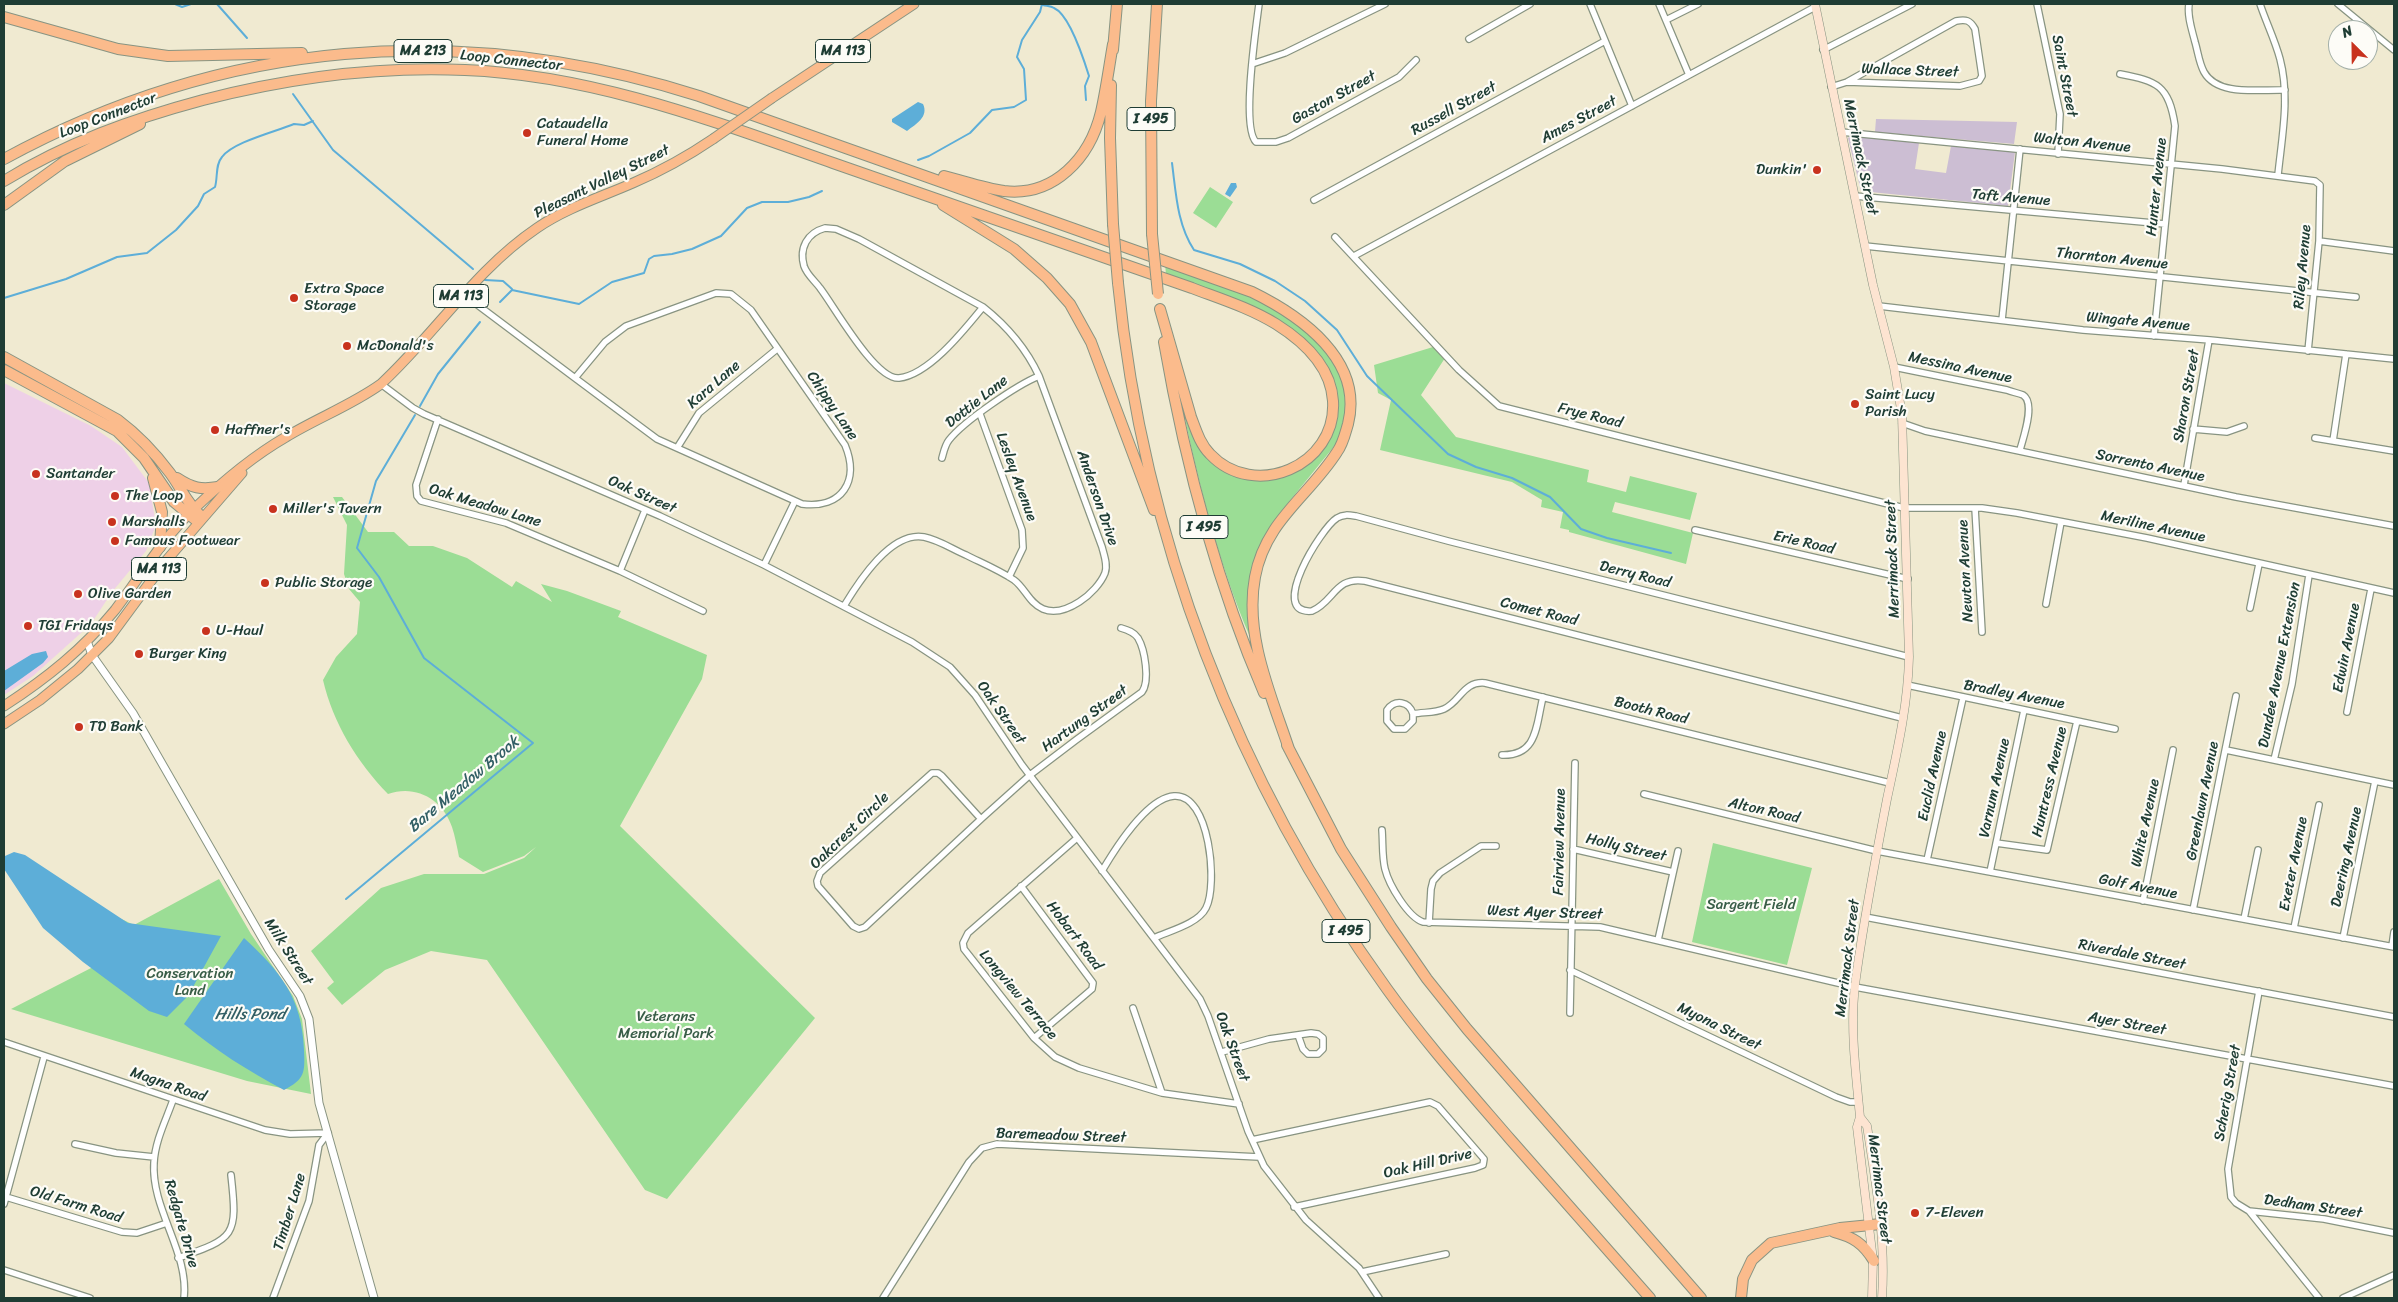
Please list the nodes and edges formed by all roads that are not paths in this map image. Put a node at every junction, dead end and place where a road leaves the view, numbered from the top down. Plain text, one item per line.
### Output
1 (914, 4) edge
2 (1117, 4) edge
3 (1157, 4) edge
4 (1259, 4) edge
5 (1385, 4) edge
6 (1530, 4) edge
7 (1590, 4) edge
8 (1659, 4) edge
9 (1698, 4) edge
10 (1912, 4) edge
11 (2037, 4) edge
12 (2189, 4) edge
13 (2260, 4) edge
14 (2338, 4) edge
15 (1815, 5) edge
16 (4, 17) edge
17 (1666, 20) junction
18 (1469, 38) dead end
19 (1605, 41) junction
20 (1113, 44) junction
21 (1823, 50) junction
22 (2394, 50) edge
23 (356, 52) junction
24 (1416, 60) dead end
25 (1252, 64) junction
26 (2120, 74) dead end
27 (1689, 75) junction
28 (1848, 82) junction
29 (1831, 87) junction
30 (2285, 90) junction
31 (176, 106) junction
32 (1632, 106) junction
33 (1841, 132) junction
34 (847, 148) junction
35 (2020, 149) junction
36 (2058, 154) junction
37 (4, 159) edge
38 (2172, 165) junction
39 (2278, 175) junction
40 (4, 181) edge
41 (2320, 185) joint
42 (927, 195) junction
43 (1855, 196) junction
44 (1314, 200) dead end
45 (4, 205) edge
46 (2014, 210) junction
47 (2166, 224) junction
48 (1335, 236) dead end
49 (2319, 240) junction
50 (1866, 246) junction
51 (2394, 251) edge
52 (1354, 256) junction
53 (2008, 261) junction
54 (2160, 276) junction
55 (2314, 292) junction
56 (463, 294) junction
57 (2356, 296) dead end
58 (1879, 306) junction
59 (983, 307) junction
60 (1160, 308) junction
61 (2002, 320) junction
62 (2154, 336) junction
63 (2209, 340) junction
64 (777, 349) junction
65 (2308, 350) junction
66 (2346, 354) junction
67 (4, 357) edge
68 (2394, 360) edge
69 (1894, 367) junction
70 (4, 370) edge
71 (1039, 376) junction
72 (575, 378) junction
73 (382, 384) junction
74 (980, 414) junction
75 (438, 420) junction
76 (1902, 423) junction
77 (2244, 426) dead end
78 (2194, 429) junction
79 (2315, 438) dead end
80 (2333, 441) junction
81 (678, 448) junction
82 (2020, 450) junction
83 (2394, 451) edge
84 (942, 458) dead end
85 (146, 461) junction
86 (252, 462) junction
87 (170, 473) junction
88 (2184, 485) junction
89 (218, 487) junction
90 (795, 501) junction
91 (1904, 508) junction
92 (1975, 508) junction
93 (645, 510) junction
94 (191, 512) junction
95 (1356, 516) joint
96 (200, 520) junction
97 (2061, 522) junction
98 (2394, 526) edge
99 (1695, 530) dead end
100 (1166, 536) junction
101 (160, 547) junction
102 (2259, 564) junction
103 (764, 565) junction
104 (620, 571) junction
105 (2309, 575) junction
106 (1009, 577) junction
107 (1908, 579) junction
108 (2371, 589) junction
109 (2394, 593) edge
110 (2046, 604) dead end
111 (844, 606) junction
112 (2250, 608) dead end
113 (703, 611) dead end
114 (1121, 628) dead end
115 (1982, 632) dead end
116 (87, 642) junction
117 (77, 650) junction
118 (92, 655) junction
119 (1909, 657) junction
120 (1908, 685) junction
121 (2236, 696) dead end
122 (1543, 697) junction
123 (1963, 698) junction
124 (4, 706) edge
125 (2024, 710) junction
126 (2347, 712) dead end
127 (1413, 714) junction
128 (1902, 718) junction
129 (2077, 720) junction
130 (4, 724) edge
131 (2115, 729) dead end
132 (1289, 749) junction
133 (2174, 750) dead end
134 (2226, 750) junction
135 (1502, 755) dead end
136 (2274, 760) junction
137 (1575, 762) dead end
138 (1030, 776) junction
139 (2375, 781) junction
140 (1890, 783) junction
141 (2394, 785) edge
142 (1644, 794) dead end
143 (2319, 805) dead end
144 (981, 819) junction
145 (1382, 830) dead end
146 (1077, 838) junction
147 (1996, 843) junction
148 (1496, 846) dead end
149 (1573, 849) junction
150 (2258, 850) dead end
151 (1678, 851) dead end
152 (1877, 851) junction
153 (1927, 860) junction
154 (1102, 871) junction
155 (1673, 872) junction
156 (1990, 872) junction
157 (1021, 886) junction
158 (2143, 900) junction
159 (2193, 910) junction
160 (1865, 917) junction
161 (2244, 919) junction
162 (1429, 923) junction
163 (1571, 925) junction
164 (2294, 928) junction
165 (2394, 932) edge
166 (1154, 938) junction
167 (2343, 938) junction
168 (1658, 940) junction
169 (2393, 947) edge
170 (1570, 970) junction
171 (1855, 987) junction
172 (2259, 991) junction
173 (1133, 1008) dead end
174 (1570, 1013) dead end
175 (2394, 1017) edge
176 (1298, 1035) junction
177 (1034, 1038) junction
178 (4, 1042) edge
179 (1222, 1052) junction
180 (44, 1057) junction
181 (2247, 1059) junction
182 (2394, 1086) edge
183 (1162, 1092) junction
184 (173, 1100) junction
185 (1859, 1102) junction
186 (1239, 1104) junction
187 (1860, 1118) junction
188 (328, 1133) junction
189 (1252, 1140) junction
190 (75, 1144) dead end
191 (154, 1157) junction
192 (1259, 1157) junction
193 (231, 1175) dead end
194 (6, 1197) junction
195 (2232, 1199) joint
196 (4, 1204) edge
197 (1294, 1206) junction
198 (2249, 1211) junction
199 (167, 1223) junction
200 (1881, 1224) junction
201 (1869, 1225) junction
202 (1832, 1232) junction
203 (2394, 1233) edge
204 (1446, 1254) dead end
205 (178, 1258) junction
206 (1874, 1261) junction
207 (1622, 1267) junction
208 (4, 1270) edge
209 (1362, 1272) junction
210 (2394, 1275) edge
211 (90, 1298) edge
212 (184, 1298) edge
213 (274, 1298) edge
214 (374, 1298) edge
215 (883, 1298) edge
216 (1379, 1298) edge
217 (1642, 1298) edge
218 (1650, 1298) edge
219 (1701, 1298) edge
220 (1741, 1298) edge
221 (1872, 1298) edge
222 (1882, 1298) edge
223 (2319, 1298) edge
224 (2343, 1298) edge

1 - 56 main road, Pleasant Valley Street / MA 113, bridge
2 - 20 highway, I 495
3 - 60 highway, I 495, bridge
4 - 25 street
5 - 25 street
6 - 18 street
7 - 19 street
8 - 17 street
9 - 17 street
10 - 21 street
11 - 36 street, Saint Street
12 - 30 street
13 - 30 street
14 - 22 street
15 - 21 main road, Merrimack Street
15 - 27 street, Ames Street
16 - 23 highway
17 - 27 street
19 - 32 street
19 - 44 street, Russell Street
20 - 34 highway
20 - 100 highway, I 495, bridge
21 - 29 main road, Merrimack Street
23 - 34 highway, Loop Connector / MA 213
23 - 37 highway, Loop Connector / MA 213
24 - 25 street, Gaston Street
26 - 38 street, Hunter Avenue
27 - 32 street, Ames Street
28 - 28 street, Wallace Street
28 - 29 street, Wallace Street
29 - 33 main road, Merrimack Street
30 - 39 street
31 - 40 highway, Loop Connector / MA 213
31 - 42 highway, Loop Connector / MA 213
31 - 45 highway
32 - 52 street, Ames Street
33 - 35 street, Walton Avenue
33 - 43 main road, Merrimack Street
34 - 132 highway
35 - 36 street, Walton Avenue
35 - 46 street
36 - 38 street, Walton Avenue
38 - 39 street, Walton Avenue
38 - 47 street, Hunter Avenue
39 - 41 street, Walton Avenue
41 - 49 street, Riley Avenue
42 - 60 highway
42 - 100 highway
43 - 46 street, Taft Avenue
43 - 50 main road, Merrimack Street
46 - 47 street, Taft Avenue
46 - 53 street
47 - 54 street, Hunter Avenue
48 - 52 street, Frye Road
49 - 51 street
49 - 55 street, Riley Avenue
50 - 53 street, Thornton Avenue
50 - 58 main road, Merrimack Street
52 - 91 street, Frye Road
53 - 54 street, Thornton Avenue
53 - 61 street
54 - 55 street, Thornton Avenue
54 - 62 street, Hunter Avenue
55 - 57 street, Thornton Avenue
55 - 65 street, Riley Avenue
56 - 72 street, Chippy Lane
56 - 73 main road, Pleasant Valley Street / MA 113
58 - 61 street, Wingate Avenue
58 - 69 main road, Merrimack Street
59 - 59 street, Anderson Drive
59 - 71 street, Anderson Drive
60 - 132 highway, I 495
61 - 62 street, Wingate Avenue
62 - 63 street, Wingate Avenue
63 - 65 street, Wingate Avenue
63 - 78 street, Sharon Street
64 - 72 street, Chippy Lane
64 - 81 street, Kara Lane
64 - 90 street, Chippy Lane
65 - 66 street, Wingate Avenue
66 - 68 street, Wingate Avenue
66 - 80 street
67 - 87 highway
69 - 76 main road, Merrimack Street
69 - 82 street, Messina Avenue
70 - 85 highway
71 - 74 street, Dottie Lane
71 - 106 street, Anderson Drive
72 - 81 street, Chippy Lane
73 - 75 street, Oak Street
73 - 86 main road, Pleasant Valley Street / MA 113
74 - 84 street, Dottie Lane
74 - 106 street, Lesley Avenue
75 - 93 street, Oak Street
75 - 104 street, Oak Meadow Lane
76 - 82 street, Sorrento Avenue
76 - 91 main road, Merrimack Street
77 - 78 street
78 - 88 street, Sharon Street
79 - 80 street
80 - 83 street
81 - 90 street, Chippy Lane
82 - 88 street, Sorrento Avenue
85 - 94 highway
85 - 101 highway
86 - 89 main road, Pleasant Valley Street / MA 113
86 - 96 main road, Pleasant Valley Street / MA 113
87 - 89 highway
87 - 94 highway
88 - 98 street, Sorrento Avenue
89 - 94 main road, Pleasant Valley Street / MA 113
90 - 103 street
91 - 92 street, Meriline Avenue
91 - 107 main road, Merrimack Street
92 - 97 street, Meriline Avenue
92 - 115 street, Newton Avenue
93 - 103 street, Oak Street
93 - 104 street
94 - 96 highway
94 - 101 main road, Pleasant Valley Street / MA 113
95 - 119 street, Derry Road
95 - 128 street, Comet Road
96 - 118 main road, Pleasant Valley Street / MA 113
97 - 102 street, Meriline Avenue
97 - 110 street
99 - 107 street, Erie Road
100 - 207 highway, I 495
101 - 116 main road, Pleasant Valley Street / MA 113
102 - 105 street, Meriline Avenue
102 - 112 street
103 - 111 street, Oak Street
104 - 113 street, Oak Meadow Lane
105 - 108 street, Meriline Avenue
105 - 136 street, Dundee Avenue Extension
106 - 111 street, Anderson Drive
107 - 119 main road, Merrimack Street
108 - 109 street, Meriline Avenue
108 - 126 street, Edwin Avenue
111 - 138 street, Oak Street
114 - 138 street, Hartung Street
116 - 117 main road, Pleasant Valley Street / MA 113
116 - 118 street, Milk Street
117 - 118 street
117 - 124 main road, Pleasant Valley Street / MA 113
118 - 130 main road, Pleasant Valley Street / MA 113
118 - 188 street, Milk Street
119 - 120 main road, Merrimack Street
120 - 123 street, Bradley Avenue
120 - 128 main road, Merrimack Street
121 - 134 street, Greenlawn Avenue
122 - 127 street, Booth Road
122 - 135 street
122 - 140 street, Booth Road
123 - 125 street, Bradley Avenue
123 - 153 street, Euclid Avenue
125 - 129 street, Bradley Avenue
125 - 147 street, Varnum Avenue
127 - 127 street
128 - 140 main road, Merrimack Street
129 - 131 street, Bradley Avenue
129 - 147 street, Huntress Avenue
132 - 219 highway, I 495
133 - 158 street, White Avenue
134 - 136 street
134 - 159 street, Greenlawn Avenue
136 - 139 street
137 - 149 street, Fairview Avenue
138 - 144 street, Oakcrest Circle
138 - 146 street, Oak Street
139 - 141 street
139 - 167 street, Deering Avenue
140 - 152 main road, Merrimack Street
142 - 152 street, Alton Road
143 - 164 street, Exeter Avenue
144 - 144 street, Oakcrest Circle
145 - 162 street
146 - 154 street, Oak Street
146 - 157 street, Longview Terrace
147 - 156 street, Varnum Avenue
148 - 162 street
149 - 155 street, Holly Street
149 - 163 street, Fairview Avenue
150 - 161 street
151 - 155 street
152 - 153 street, Golf Avenue
152 - 160 main road, Merrimack Street
153 - 156 street, Golf Avenue
154 - 166 street, Oak Street
154 - 166 street
155 - 168 street
156 - 158 street, Golf Avenue
157 - 177 street, Longview Terrace
157 - 177 street, Hobart Road
158 - 159 street, Golf Avenue
159 - 161 street, Golf Avenue
160 - 171 main road, Merrimack Street
160 - 172 street, Riverdale Street
161 - 164 street, Golf Avenue
162 - 163 street, West Ayer Street
163 - 168 street, West Ayer Street
163 - 170 street, Fairview Avenue
164 - 167 street, Golf Avenue
165 - 169 street
166 - 179 street, Oak Street
167 - 169 street, Golf Avenue
168 - 171 street, West Ayer Street
170 - 174 street, Fairview Avenue
170 - 185 street, Myona Street
171 - 181 street, Ayer Street
171 - 185 main road, Merrimack Street
172 - 175 street, Riverdale Street
172 - 181 street, Scherig Street
173 - 183 street
176 - 176 street
176 - 179 street
177 - 183 street, Longview Terrace
178 - 180 street, Magna Road
179 - 186 street, Oak Street
180 - 184 street, Magna Road
180 - 194 street
181 - 182 street, Ayer Street
181 - 195 street, Scherig Street
183 - 186 street, Longview Terrace
184 - 188 street, Magna Road
184 - 191 street, Redgate Drive
185 - 187 main road, Merrimack Street
186 - 189 street, Oak Street
187 - 200 main road, Merrimac Street
187 - 201 main road, Merrimac Street
188 - 213 street, Timber Lane
188 - 214 street, Milk Street
189 - 192 street, Oak Street
189 - 197 street, Oak Hill Drive
190 - 191 street
191 - 199 street, Redgate Drive
192 - 197 street, Oak Street
192 - 215 street, Baremeadow Street
193 - 205 street
194 - 196 street
194 - 199 street, Old Farm Road
195 - 198 street, Dedham Street
197 - 209 street, Oak Street
198 - 203 street, Dedham Street
198 - 223 street
199 - 205 street, Redgate Drive
200 - 201 highway
200 - 222 main road, Merrimac Street
201 - 202 highway
201 - 206 main road, Merrimac Street
202 - 206 highway
202 - 220 highway
204 - 209 street
205 - 212 street, Redgate Drive
206 - 221 main road, Merrimac Street
207 - 217 highway
207 - 218 highway, I 495
208 - 211 street
209 - 216 street, Oak Street
210 - 224 street

